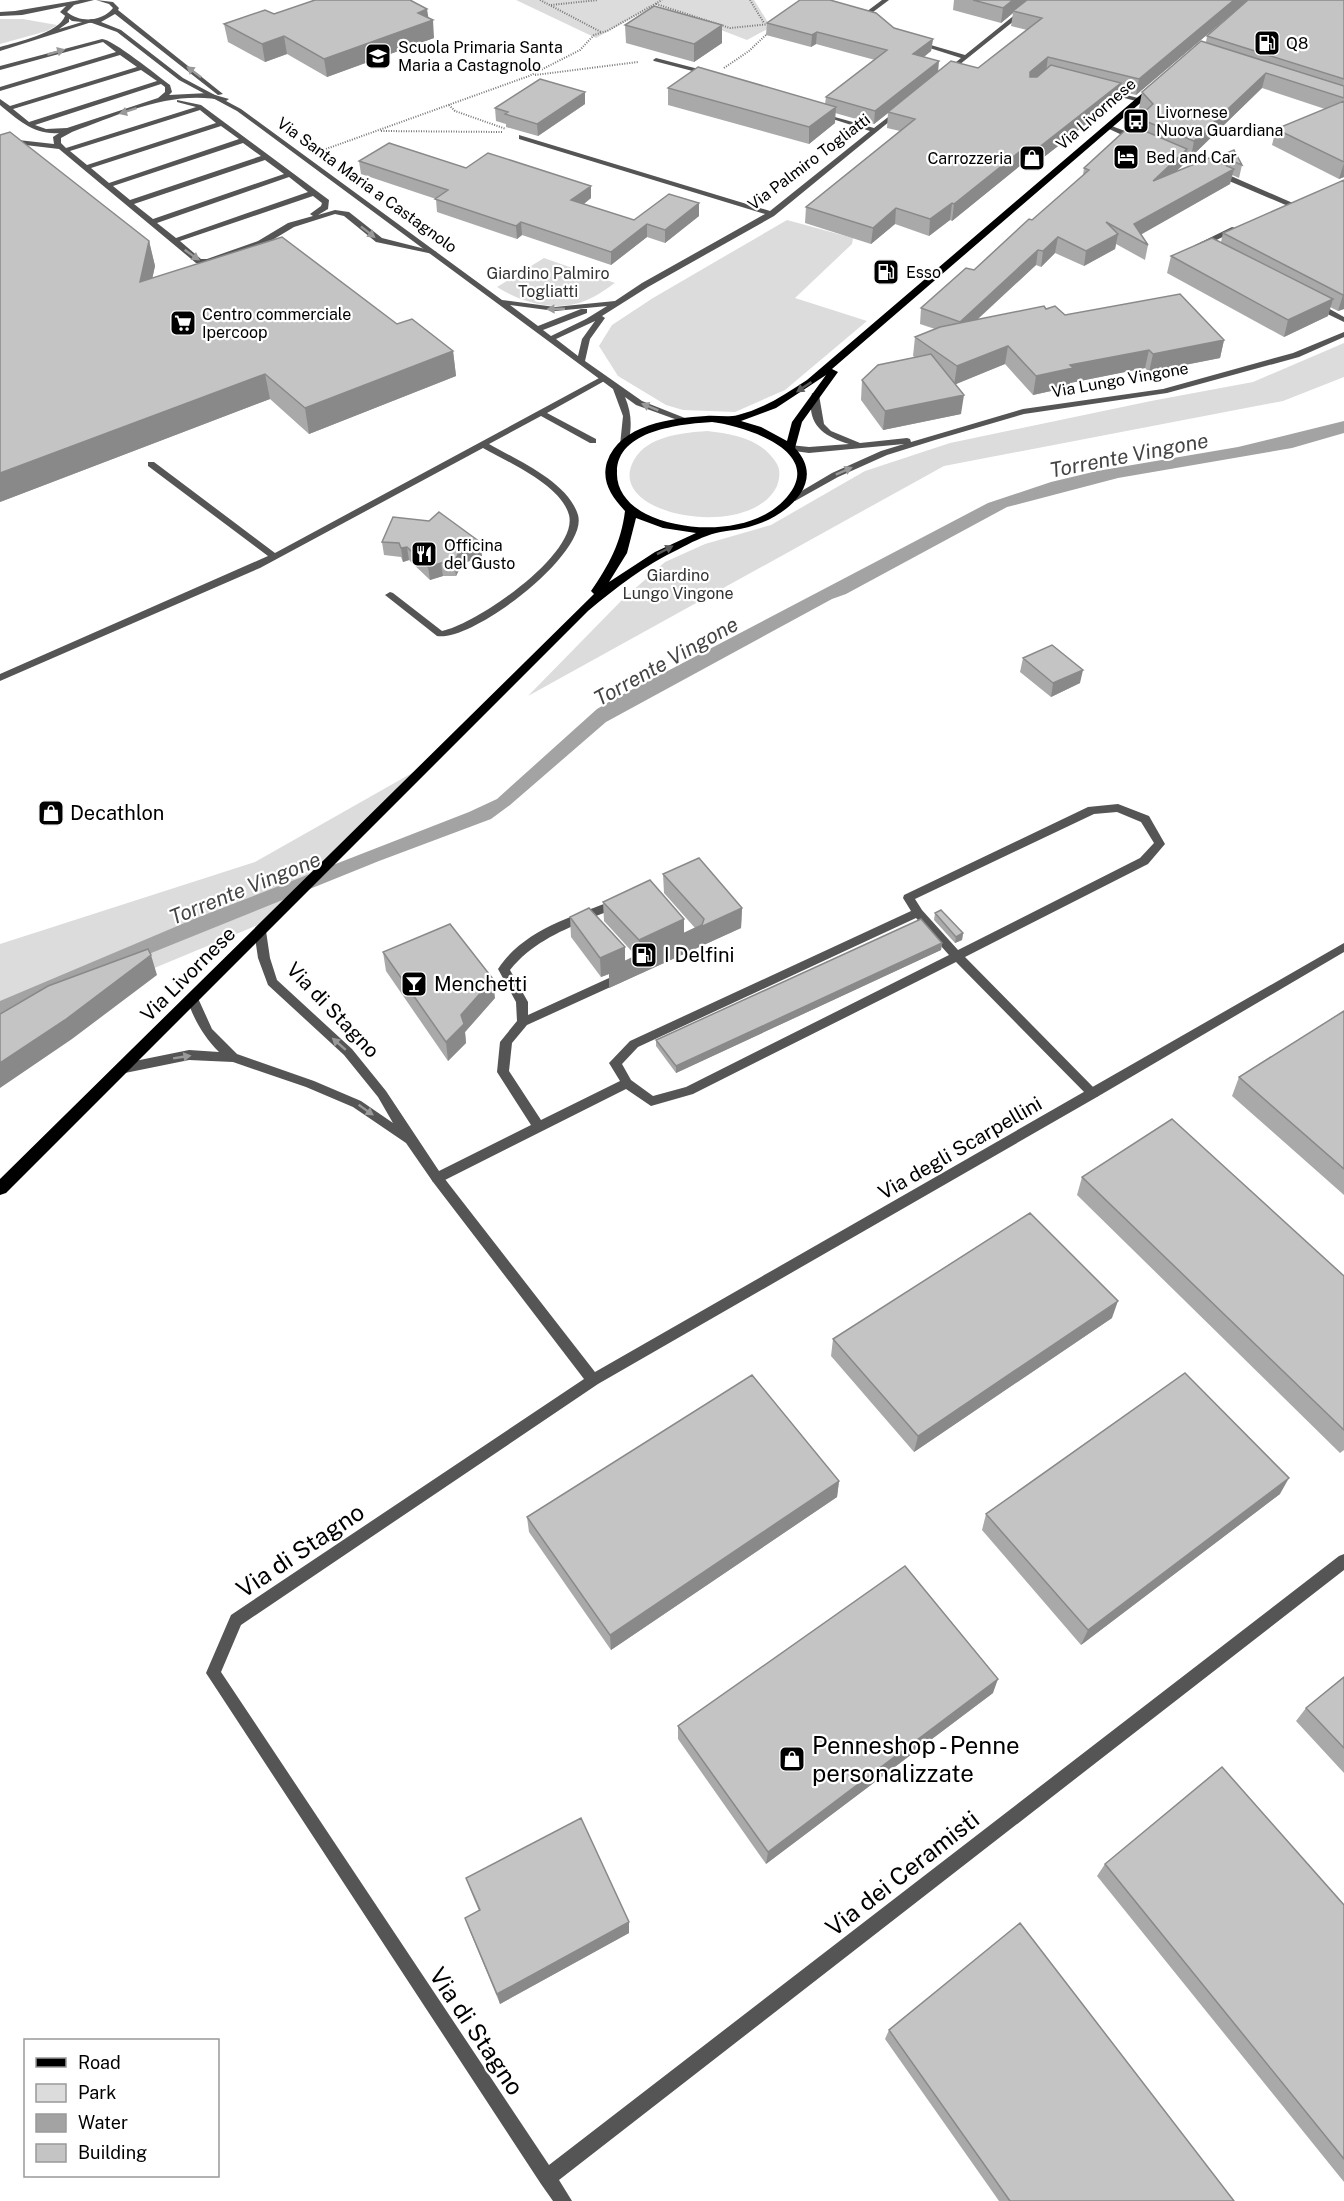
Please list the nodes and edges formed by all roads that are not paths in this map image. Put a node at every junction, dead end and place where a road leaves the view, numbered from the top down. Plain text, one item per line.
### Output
1 (91, 0) edge
2 (100, 0) edge
3 (886, 0) edge
4 (1037, 0) edge
5 (114, 1) edge
6 (71, 5) junction
7 (115, 11) junction
8 (16, 13) junction
9 (0, 14) edge
10 (66, 16) junction
11 (92, 21) junction
12 (885, 30) edge
13 (906, 40) edge
14 (26, 42) junction
15 (0, 49) edge
16 (122, 52) junction
17 (966, 57) junction
18 (656, 60) road end
19 (142, 67) junction
20 (0, 68) edge
21 (714, 75) edge
22 (939, 79) edge
23 (162, 82) junction
24 (1160, 82) edge
25 (1094, 88) edge
26 (0, 89) edge
27 (213, 96) junction
28 (226, 99) junction
29 (1140, 100) junction
30 (0, 101) edge
31 (159, 101) junction
32 (148, 104) junction
33 (9, 108) junction
34 (201, 108) junction
35 (903, 108) edge
36 (807, 109) edge
37 (239, 110) junction
38 (222, 123) junction
39 (30, 126) junction
40 (1109, 127) junction
41 (74, 128) junction
42 (875, 130) junction
43 (520, 136) edge
44 (0, 140) edge
45 (244, 140) junction
46 (23, 141) junction
47 (1141, 141) edge
48 (62, 149) junction
49 (1162, 150) edge
50 (266, 157) junction
51 (85, 168) junction
52 (289, 175) junction
53 (106, 186) junction
54 (313, 193) junction
55 (1302, 200) edge
56 (128, 203) junction
57 (1292, 204) junction
58 (1281, 209) edge
59 (771, 214) junction
60 (151, 222) junction
61 (291, 225) junction
62 (1240, 227) edge
63 (276, 234) junction
64 (174, 241) junction
65 (285, 241) edge
66 (1209, 251) edge
67 (433, 252) junction
68 (1303, 298) edge
69 (499, 301) junction
70 (614, 303) junction
71 (1344, 320) edge
72 (537, 329) junction
73 (1344, 334) edge
74 (550, 339) junction
75 (850, 351) junction
76 (581, 361) junction
77 (604, 379) junction
78 (617, 388) junction
79 (815, 395) junction
80 (541, 413) junction
81 (686, 420) junction
82 (730, 420) junction
83 (932, 438) junction
84 (593, 441) dead end
85 (482, 444) junction
86 (624, 445) junction
87 (863, 445) junction
88 (790, 448) junction
89 (151, 464) dead end
90 (792, 499) junction
91 (631, 510) junction
92 (712, 531) junction
93 (275, 557) junction
94 (390, 595) dead end
95 (584, 608) junction
96 (0, 678) edge
97 (631, 897) edge
98 (918, 913) junction
99 (588, 915) junction
100 (260, 931) junction
101 (602, 931) edge
102 (1344, 947) edge
103 (957, 956) junction
104 (638, 969) edge
105 (193, 999) junction
106 (523, 1022) junction
107 (233, 1057) junction
108 (125, 1068) junction
109 (627, 1083) junction
110 (1093, 1094) junction
111 (539, 1127) junction
112 (411, 1141) junction
113 (437, 1178) junction
114 (0, 1189) edge
115 (593, 1380) junction
116 (1344, 1561) edge
117 (547, 2178) junction
118 (563, 2201) edge

1 - 6 street
2 - 5 street
3 - 12 street
4 - 17 street
5 - 7 street
6 - 8 street
6 - 10 street
7 - 11 street
28 -> 7 street
8 - 9 street
8 - 10 street, Via Santa Maria a Castagnolo
10 - 11 street, Via Santa Maria a Castagnolo
10 - 14 street
11 - 14 street
11 - 27 street, Via Santa Maria a Castagnolo
13 - 17 street
14 - 15 street
16 - 19 street
20 -> 16 street
16 - 26 street
17 - 22 street
18 - 21 street
19 - 23 street
19 - 33 street
23 - 31 street
23 - 39 street
24 - 29 main road, Via Livornese
25 - 29 street
27 - 28 street
27 - 31 street
27 - 37 street, Via Santa Maria a Castagnolo
28 - 37 street
29 - 40 main road, Via Livornese
30 - 33 street
31 - 32 street
32 - 34 street
32 -> 41 street
33 - 39 street
34 - 38 street
34 - 48 street
35 - 42 street, Via Palmiro Togliatti
36 - 42 street
37 - 67 street, Via Santa Maria a Castagnolo
38 - 45 street
38 - 51 street
39 - 41 street
39 - 46 street
40 - 47 street
40 - 75 main road, Via Livornese
41 - 48 street
42 - 59 street, Via Palmiro Togliatti
43 - 59 street
44 - 46 street
45 - 50 street
45 - 53 street
46 - 48 street
48 - 51 street
49 - 57 street
50 - 52 street
50 - 56 street
51 - 53 street
52 - 54 street
52 - 60 street
53 - 56 street
54 - 61 street
54 - 64 street
55 - 57 street
56 - 60 street
57 - 58 street
59 - 70 street, Via Palmiro Togliatti
60 - 64 street
61 - 63 street
61 -> 67 street
62 - 66 street
64 -> 63 street
63 - 65 street
67 - 69 street, Via Santa Maria a Castagnolo
68 - 71 street
70 -> 69 street
69 - 72 street, Via Santa Maria a Castagnolo
70 - 72 street
70 - 74 street, Via Palmiro Togliatti
70 - 76 street
72 - 74 street, Via Santa Maria a Castagnolo
73 - 83 street, Via Lungo Vingone
74 - 76 street, Via Santa Maria a Castagnolo
75 - 79 main road, Via Livornese
75 -> 82 main road, Via Livornese
76 - 77 street, Via Santa Maria a Castagnolo
77 - 78 street, Via Santa Maria a Castagnolo
77 - 80 street
81 -> 78 street, Via Santa Maria a Castagnolo
78 - 86 street
79 - 87 street, Via Lungo Vingone
79 - 88 main road, Via Livornese
80 - 84 street
80 - 85 street
81 - 82 main road, Via Livornese
81 - 86 main road, Via Livornese
82 - 88 main road, Via Livornese
83 - 87 street, Via Lungo Vingone
90 -> 83 street, Via Lungo Vingone
85 - 93 street
85 - 94 street
86 - 91 main road, Via Livornese
87 - 88 street, Via Lungo Vingone
88 - 90 main road
89 - 93 street
90 - 92 main road, Via Livornese
91 - 92 main road, Via Livornese
91 - 95 main road, Via Livornese
95 -> 92 main road, Via Livornese
93 - 96 street
95 - 100 main road, Via Livornese
97 - 99 street
98 - 103 street
98 - 103 street
98 - 109 street
99 - 101 street
99 - 106 street
100 - 105 main road, Via Livornese
112 -> 100 street, Via di Stagno
102 - 110 street, Via degli Scarpellini
103 - 109 street
103 - 110 street
104 - 106 street
105 - 107 street, Via di Stagno
105 - 108 main road, Via Livornese
106 - 111 street
108 -> 107 street, Via di Stagno
107 -> 112 street, Via di Stagno
108 - 114 main road, Via Livornese
109 - 111 street
110 - 115 street, Via degli Scarpellini
111 - 113 street
112 - 113 street, Via di Stagno
113 - 115 street, Via di Stagno
115 - 117 street, Via di Stagno
116 - 117 street, Via dei Ceramisti
117 - 118 street, Via di Stagno

